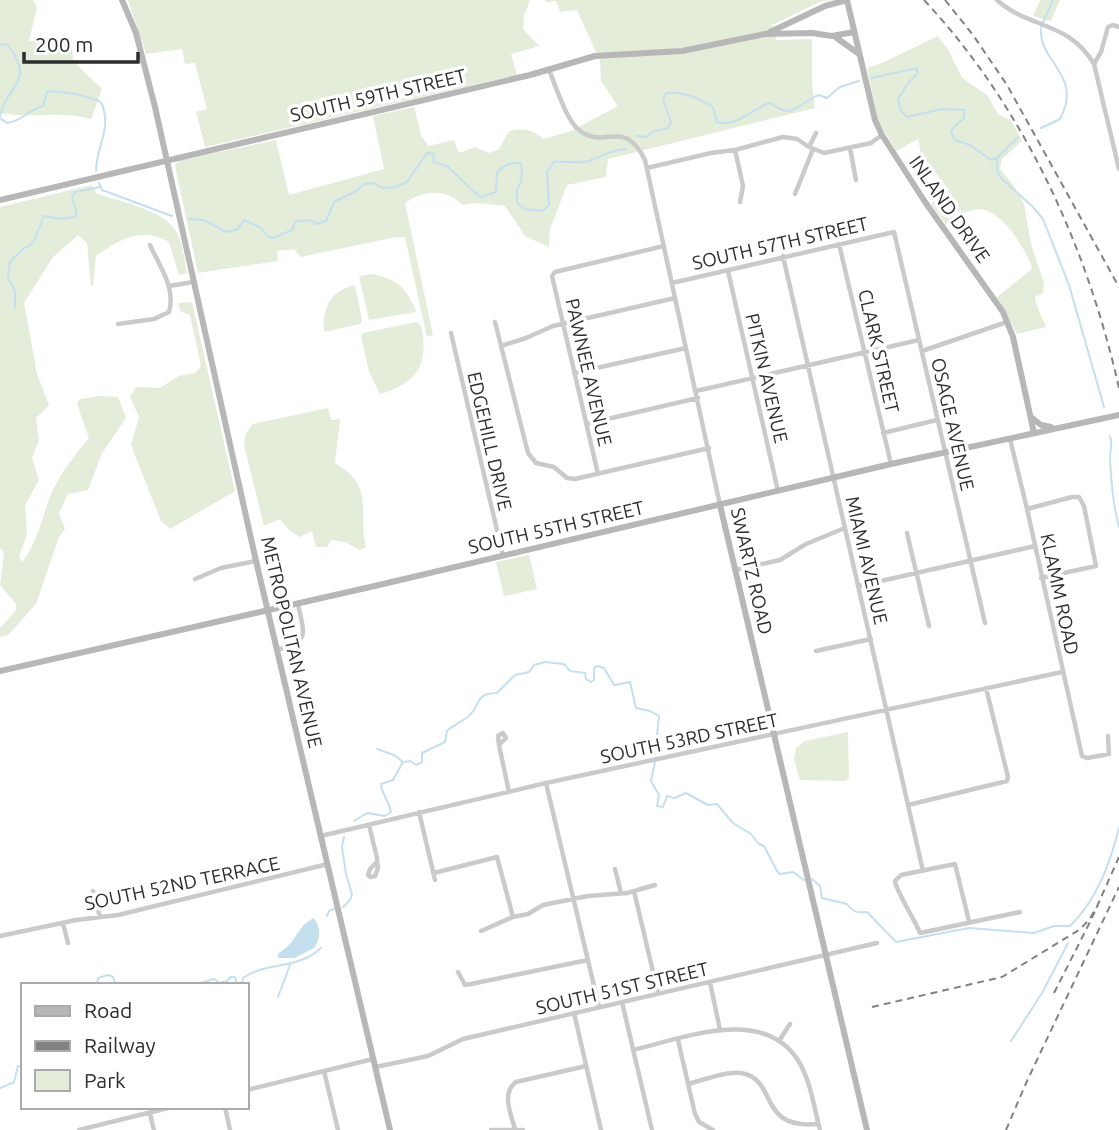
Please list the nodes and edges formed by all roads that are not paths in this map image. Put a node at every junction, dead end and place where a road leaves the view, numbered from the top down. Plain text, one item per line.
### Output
1 (122, 0) edge
2 (832, 0) edge
3 (847, 0) edge
4 (997, 0) edge
5 (825, 6) junction
6 (1119, 27) edge
7 (854, 32) junction
8 (765, 34) junction
9 (832, 36) junction
10 (859, 54) junction
11 (1094, 64) junction
12 (549, 70) junction
13 (816, 133) dead end
14 (882, 135) junction
15 (811, 148) junction
16 (850, 148) junction
17 (735, 150) junction
18 (167, 161) junction
19 (647, 168) junction
20 (1119, 169) edge
21 (856, 180) dead end
22 (795, 194) dead end
23 (0, 200) edge
24 (740, 202) dead end
25 (894, 232) joint
26 (839, 244) junction
27 (150, 246) dead end
28 (664, 246) junction
29 (783, 256) junction
30 (728, 271) junction
31 (193, 282) junction
32 (672, 283) junction
33 (169, 286) junction
34 (675, 298) junction
35 (495, 322) dead end
36 (1007, 322) junction
37 (563, 323) junction
38 (118, 324) dead end
39 (451, 333) dead end
40 (919, 340) junction
41 (501, 346) junction
42 (686, 348) junction
43 (864, 352) junction
44 (922, 352) junction
45 (808, 365) junction
46 (574, 373) junction
47 (752, 378) junction
48 (696, 391) junction
49 (698, 398) junction
50 (1119, 415) edge
51 (1031, 417) junction
52 (937, 420) junction
53 (586, 424) junction
54 (1057, 428) junction
55 (883, 433) junction
56 (1034, 433) junction
57 (1009, 438) junction
58 (709, 449) junction
59 (946, 454) junction
60 (891, 464) junction
61 (598, 474) junction
62 (835, 478) junction
63 (778, 491) junction
64 (720, 505) junction
65 (1027, 509) junction
66 (845, 528) junction
67 (907, 533) dead end
68 (1035, 546) junction
69 (503, 556) junction
70 (256, 561) junction
71 (970, 561) junction
72 (735, 570) junction
73 (916, 573) junction
74 (1041, 578) junction
75 (195, 579) dead end
76 (859, 586) junction
77 (298, 604) junction
78 (268, 610) junction
79 (985, 623) dead end
80 (929, 626) dead end
81 (871, 639) junction
82 (276, 650) junction
83 (816, 651) dead end
84 (0, 671) edge
85 (1062, 672) junction
86 (986, 688) junction
87 (887, 710) junction
88 (774, 734) junction
89 (1108, 736) dead end
90 (499, 745) dead end
91 (546, 783) junction
92 (509, 792) junction
93 (908, 805) junction
94 (419, 812) junction
95 (369, 825) junction
96 (321, 836) junction
97 (377, 862) dead end
98 (328, 864) junction
99 (615, 869) dead end
100 (923, 870) junction
101 (433, 873) junction
102 (435, 880) dead end
103 (655, 885) dead end
104 (93, 891) dead end
105 (634, 891) junction
106 (621, 893) junction
107 (574, 898) junction
108 (1020, 912) dead end
109 (100, 917) junction
110 (513, 917) junction
111 (969, 921) junction
112 (63, 923) junction
113 (481, 931) dead end
114 (0, 936) edge
115 (68, 943) dead end
116 (877, 943) dead end
117 (826, 954) junction
118 (588, 960) junction
119 (458, 972) dead end
120 (710, 982) junction
121 (658, 993) junction
122 (622, 1002) junction
123 (599, 1007) junction
124 (574, 1013) junction
125 (790, 1024) dead end
126 (720, 1030) junction
127 (677, 1040) junction
128 (779, 1041) junction
129 (633, 1050) junction
130 (374, 1059) junction
131 (586, 1066) junction
132 (376, 1067) junction
133 (324, 1071) junction
134 (688, 1084) junction
135 (248, 1090) edge
136 (166, 1109) edge
137 (225, 1109) edge
138 (150, 1114) junction
139 (819, 1127) edge
140 (515, 1129) edge
141 (79, 1130) edge
142 (154, 1130) edge
143 (230, 1130) edge
144 (338, 1130) edge
145 (390, 1130) edge
146 (491, 1130) edge
147 (523, 1130) edge
148 (601, 1130) edge
149 (652, 1130) edge
150 (713, 1130) edge
151 (867, 1130) edge

1 - 18 main road, METROPOLITAN AVENUE
2 - 5 main road, SOUTH 59TH STREET
3 - 5 main road, SOUTH 59TH STREET
3 - 7 main road, INLAND DRIVE
4 - 11 street
5 - 8 main road, SOUTH 59TH STREET
6 - 11 street
7 - 9 main road, SOUTH 59TH STREET
7 - 10 main road, INLAND DRIVE
8 - 9 main road, SOUTH 59TH STREET
8 - 12 main road, SOUTH 59TH STREET
9 - 10 main road, SOUTH 59TH STREET
10 - 14 main road, INLAND DRIVE
11 - 20 street
12 - 18 main road, SOUTH 59TH STREET
12 - 19 street, SWARTZ ROAD
13 - 15 street
14 - 16 street
14 - 36 main road, INLAND DRIVE
15 - 16 street
15 - 17 street
15 - 22 street
16 - 21 street
17 - 19 street
17 - 24 street
18 - 23 main road, SOUTH 59TH STREET
18 - 31 main road, METROPOLITAN AVENUE
19 - 28 street, SWARTZ ROAD
25 - 26 street, SOUTH 57TH STREET
25 - 40 street, OSAGE AVENUE
26 - 29 street, SOUTH 57TH STREET
26 - 43 street, CLARK STREET
27 - 33 street
28 - 32 street, SWARTZ ROAD
28 - 37 street, PAWNEE AVENUE
29 - 30 street, SOUTH 57TH STREET
29 - 45 street, MIAMI AVENUE
30 - 32 street, SOUTH 57TH STREET
30 - 47 street, PITKIN AVENUE
31 - 33 street
31 - 70 main road, METROPOLITAN AVENUE
32 - 34 street, SWARTZ ROAD
33 - 38 street
34 - 37 street
34 - 42 street, SWARTZ ROAD
35 - 41 street
36 - 44 street
36 - 51 main road, INLAND DRIVE
37 - 41 street
37 - 46 street, PAWNEE AVENUE
39 - 69 street, EDGEHILL DRIVE
40 - 43 street
40 - 44 street, OSAGE AVENUE
41 - 61 street
42 - 46 street
42 - 48 street, SWARTZ ROAD
43 - 45 street
43 - 55 street, CLARK STREET
44 - 52 street, OSAGE AVENUE
45 - 47 street
45 - 62 street, MIAMI AVENUE
46 - 53 street, PAWNEE AVENUE
47 - 48 street
47 - 63 street, PITKIN AVENUE
48 - 49 street, SWARTZ ROAD
49 - 53 street
49 - 58 street, SWARTZ ROAD
50 - 54 main road, SOUTH 55TH STREET
51 - 54 main road
51 - 56 main road, INLAND DRIVE
52 - 55 street
52 - 59 street, OSAGE AVENUE
53 - 61 street, PAWNEE AVENUE
54 - 56 main road, SOUTH 55TH STREET
55 - 60 street, CLARK STREET
56 - 57 main road, SOUTH 55TH STREET
57 - 59 main road, SOUTH 55TH STREET
57 - 65 street, KLAMM ROAD
58 - 61 street
58 - 64 street, SWARTZ ROAD
59 - 60 main road, SOUTH 55TH STREET
59 - 71 street, OSAGE AVENUE
60 - 62 main road, SOUTH 55TH STREET
62 - 63 main road, SOUTH 55TH STREET
62 - 66 street, MIAMI AVENUE
63 - 64 main road, SOUTH 55TH STREET
64 - 69 main road, SOUTH 55TH STREET
64 - 72 main road, SWARTZ ROAD
65 - 68 street, KLAMM ROAD
65 - 74 street
66 - 72 street
66 - 76 street, MIAMI AVENUE
67 - 73 street
68 - 71 street
68 - 74 street, KLAMM ROAD
69 - 77 main road, SOUTH 55TH STREET
70 - 75 street
70 - 78 main road, METROPOLITAN AVENUE
71 - 73 street
71 - 79 street, OSAGE AVENUE
72 - 88 main road, SWARTZ ROAD
73 - 76 street
73 - 80 street
74 - 85 street, KLAMM ROAD
76 - 81 street, MIAMI AVENUE
77 - 78 main road, SOUTH 55TH STREET
77 - 82 street
78 - 82 main road, METROPOLITAN AVENUE
78 - 84 main road, SOUTH 55TH STREET
81 - 83 street
81 - 87 street, MIAMI AVENUE
82 - 96 main road, METROPOLITAN AVENUE
85 - 86 street, SOUTH 53RD STREET
85 - 89 street, KLAMM ROAD
86 - 87 street, SOUTH 53RD STREET
86 - 93 street
87 - 88 street, SOUTH 53RD STREET
87 - 93 street, MIAMI AVENUE
88 - 91 street, SOUTH 53RD STREET
88 - 117 main road, SWARTZ ROAD
90 - 92 street
91 - 92 street, SOUTH 53RD STREET
91 - 107 street
92 - 94 street, SOUTH 53RD STREET
93 - 100 street, MIAMI AVENUE
94 - 95 street, SOUTH 53RD STREET
94 - 101 street
95 - 96 street, SOUTH 53RD STREET
95 - 97 street
96 - 98 main road, METROPOLITAN AVENUE
98 - 109 street, SOUTH 52ND TERRACE
98 - 130 main road, METROPOLITAN AVENUE
99 - 106 street
100 - 111 street
100 - 111 street
101 - 102 street
101 - 110 street
103 - 105 street
104 - 109 street
105 - 106 street
105 - 121 street
106 - 107 street
107 - 110 street
107 - 118 street
108 - 111 street
109 - 112 street, SOUTH 52ND TERRACE
110 - 113 street
112 - 114 street, SOUTH 52ND TERRACE
112 - 115 street
116 - 117 street, SOUTH 51ST STREET
117 - 120 street, SOUTH 51ST STREET
117 - 151 main road, SWARTZ ROAD
118 - 119 street
118 - 123 street
120 - 121 street, SOUTH 51ST STREET
120 - 126 street
121 - 122 street, SOUTH 51ST STREET
122 - 123 street, SOUTH 51ST STREET
122 - 129 street
123 - 124 street, SOUTH 51ST STREET
124 - 131 street
124 - 132 street, SOUTH 51ST STREET
125 - 128 street
126 - 127 street
126 - 128 street
127 - 129 street
127 - 134 street
128 - 139 street
129 - 149 street
130 - 132 main road, METROPOLITAN AVENUE
130 - 133 street
131 - 140 street
131 - 148 street
132 - 145 main road, METROPOLITAN AVENUE
133 - 135 street
133 - 144 street
134 - 139 street
134 - 150 street
136 - 138 street
137 - 143 street
138 - 141 street
138 - 142 street
140 - 146 street
140 - 147 street

